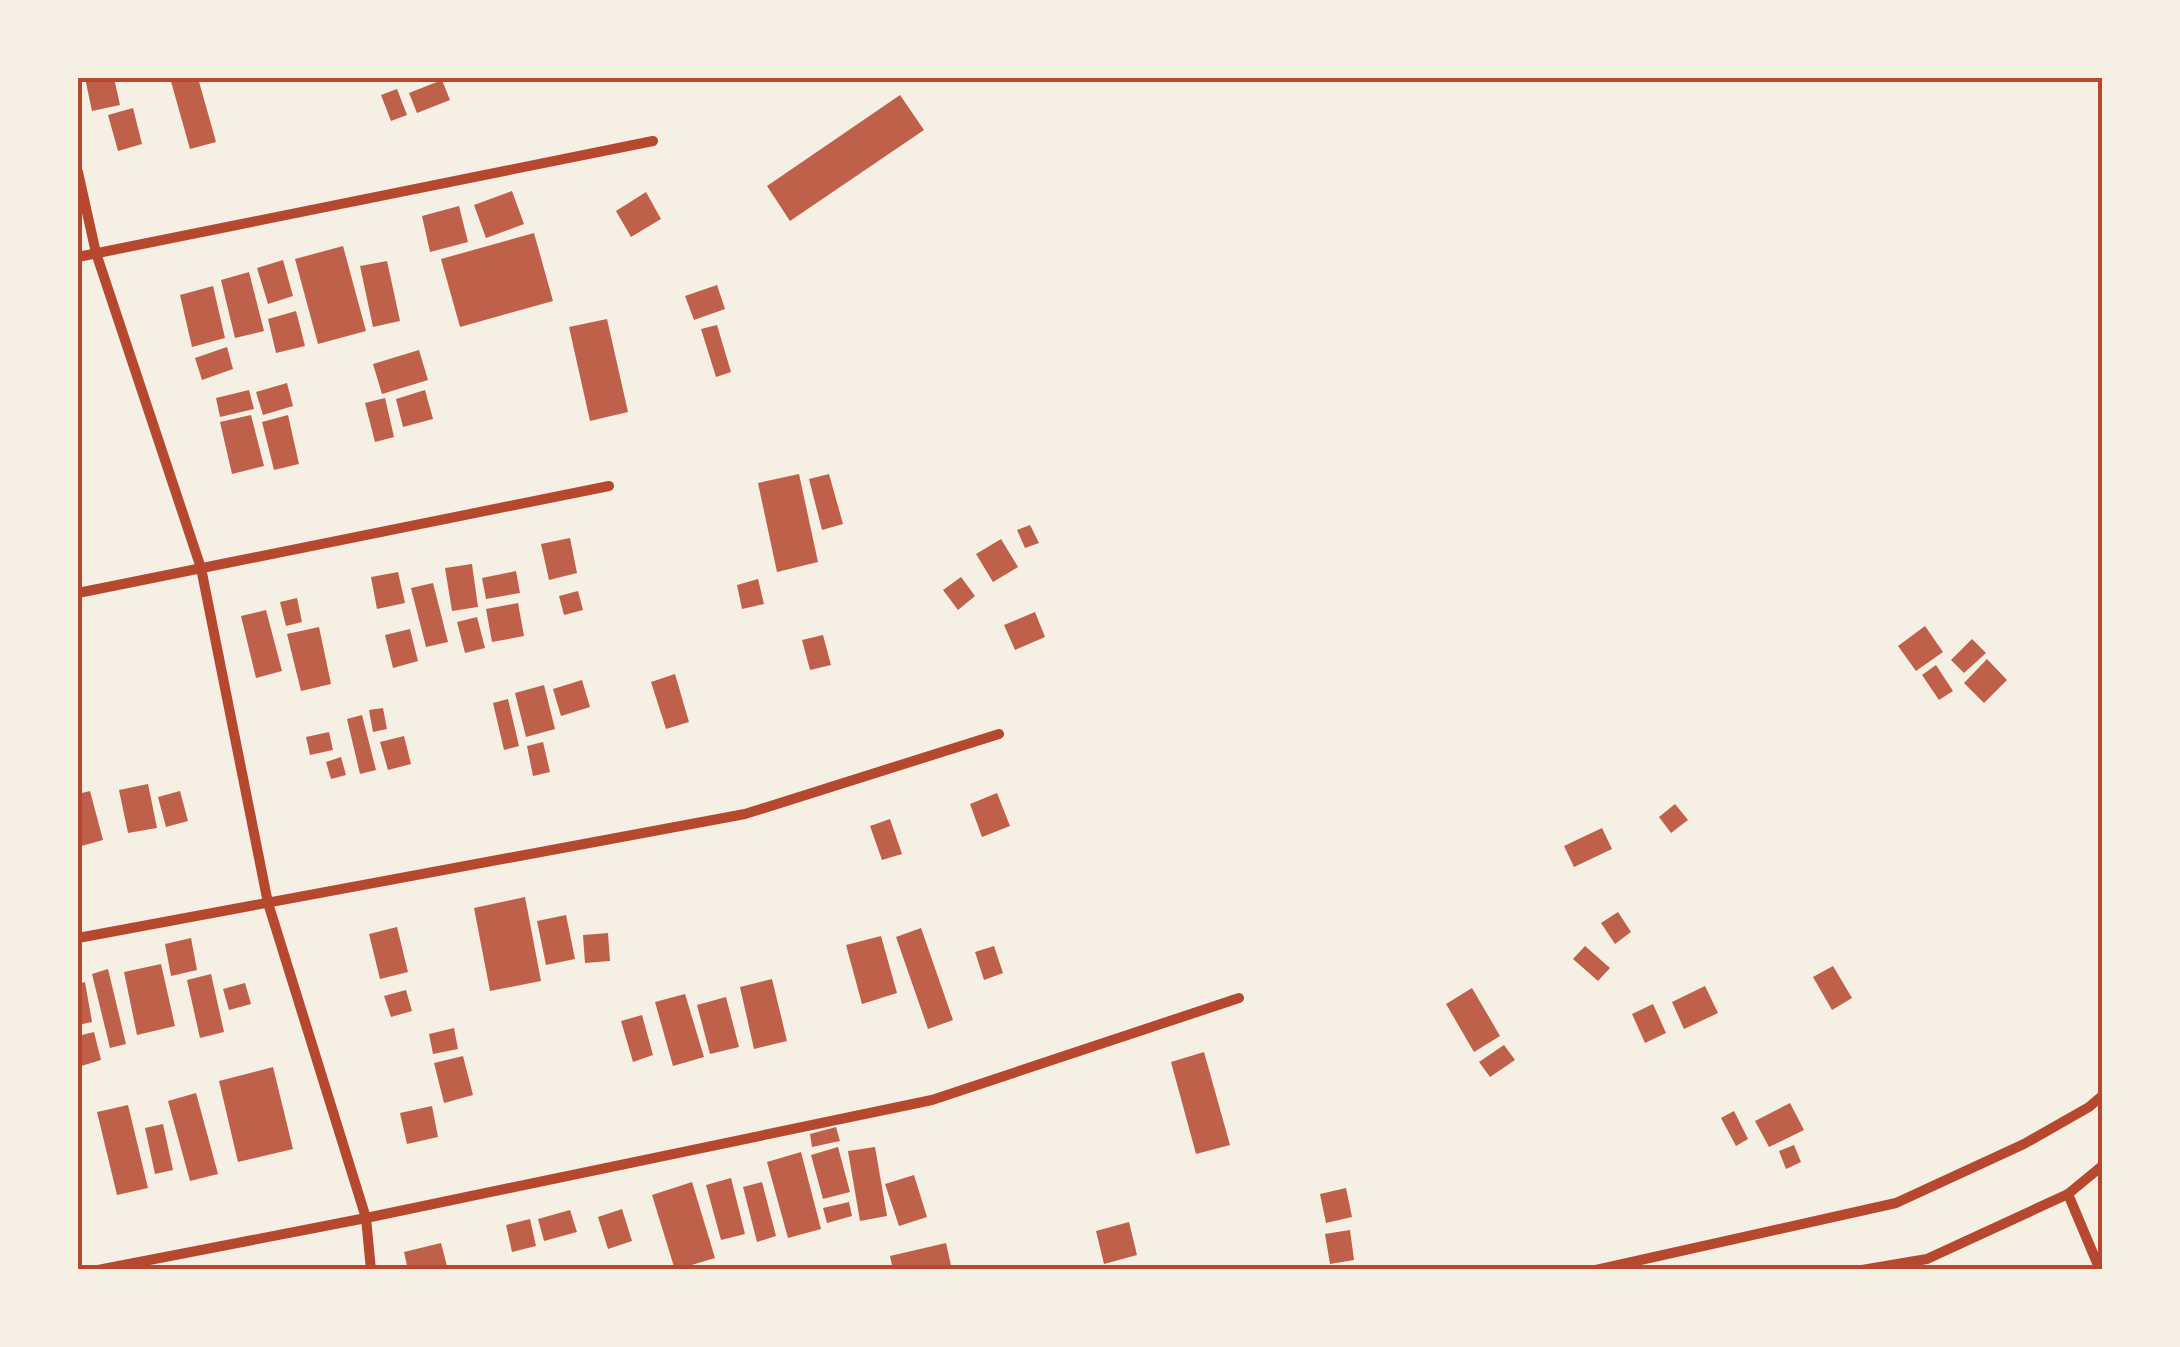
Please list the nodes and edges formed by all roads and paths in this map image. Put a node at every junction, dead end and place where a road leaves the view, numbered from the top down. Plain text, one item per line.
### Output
1 (653, 142) dead end
2 (78, 172) edge
3 (96, 253) junction
4 (78, 257) edge
5 (609, 486) dead end
6 (200, 568) junction
7 (78, 593) edge
8 (999, 734) dead end
9 (268, 903) junction
10 (78, 938) edge
11 (1239, 998) dead end
12 (2102, 1096) edge
13 (2102, 1166) edge
14 (2068, 1194) junction
15 (366, 1218) junction
16 (98, 1270) edge
17 (371, 1270) edge
18 (1596, 1270) edge
19 (1862, 1270) edge
20 (2100, 1270) edge

1 - 3 street
2 - 3 street
3 - 4 street
3 - 6 street
5 - 6 street
6 - 7 street
6 - 9 street
8 - 9 street
9 - 10 street
9 - 15 street
11 - 15 street
12 - 18 street
13 - 14 street
14 - 19 street
14 - 20 street
15 - 16 street
15 - 17 street

